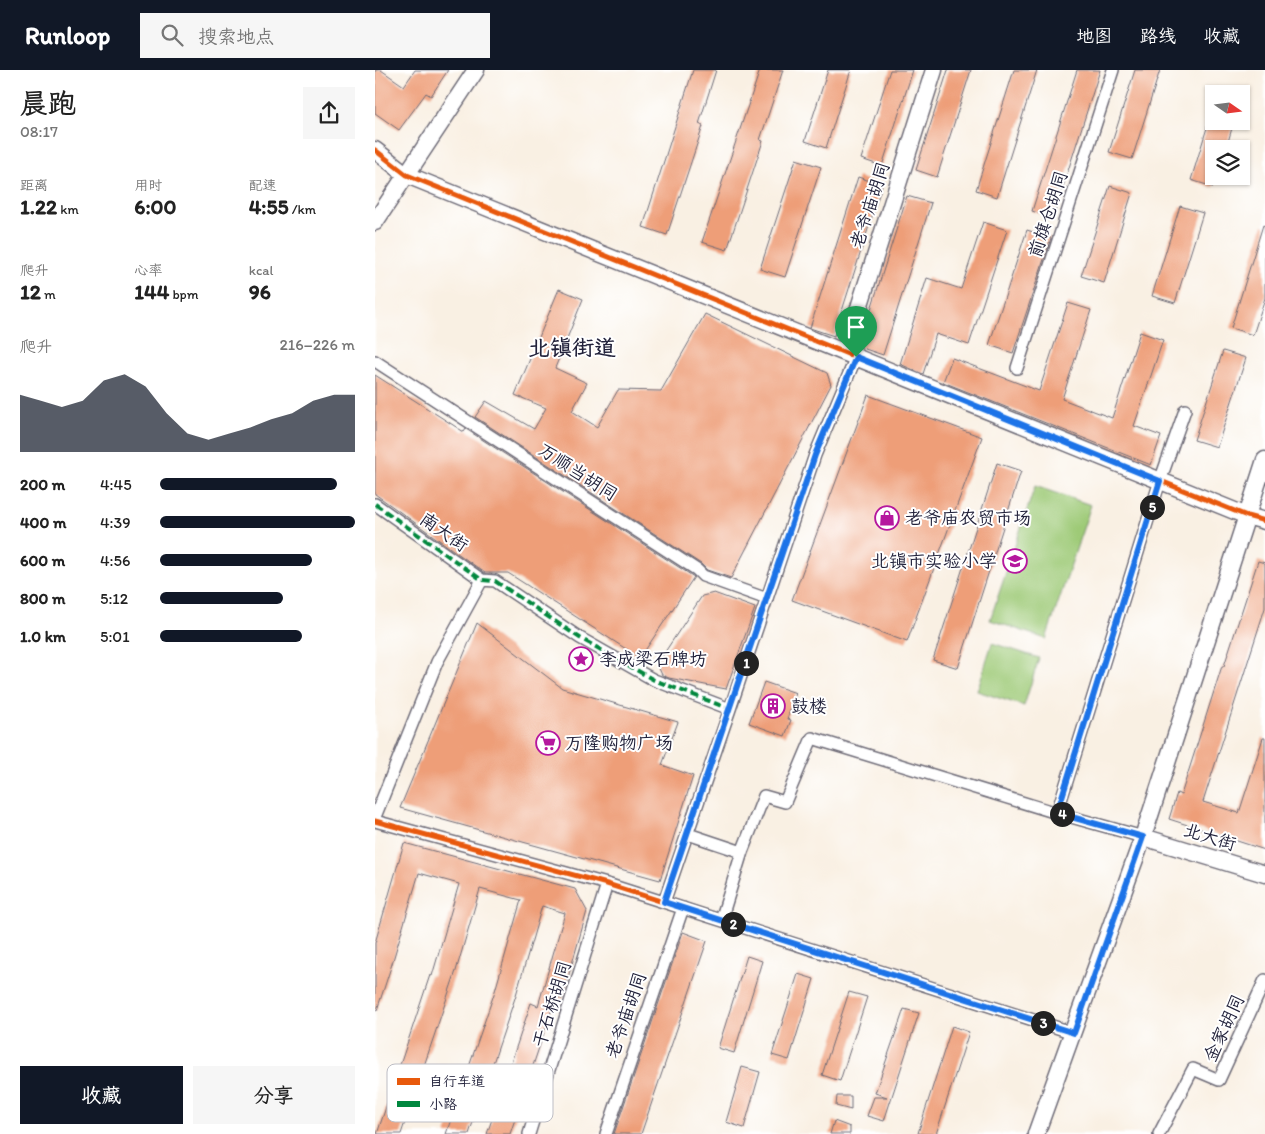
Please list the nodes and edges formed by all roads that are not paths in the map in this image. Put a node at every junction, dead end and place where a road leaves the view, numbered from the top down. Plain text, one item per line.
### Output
1 (476, 70) edge
2 (935, 70) edge
3 (1113, 70) edge
4 (375, 150) edge
5 (407, 175) junction
6 (375, 222) edge
7 (850, 355) junction
8 (375, 361) edge
9 (1017, 368) dead end
10 (1185, 410) dead end
11 (1265, 460) edge
12 (1160, 481) junction
13 (375, 504) edge
14 (1247, 516) junction
15 (1265, 521) edge
16 (482, 580) junction
17 (766, 603) junction
18 (730, 709) junction
19 (1057, 813) junction
20 (375, 819) edge
21 (688, 834) junction
22 (1143, 837) junction
23 (742, 852) junction
24 (1265, 874) edge
25 (607, 884) junction
26 (664, 902) junction
27 (683, 908) junction
28 (721, 920) junction
29 (1265, 980) edge
30 (1074, 1033) junction
31 (551, 1064) edge
32 (533, 1122) edge
33 (529, 1134) edge
34 (606, 1134) edge
35 (1036, 1134) edge
36 (1159, 1134) edge

1 - 5 street
2 - 7 street, 老爷庙胡同
3 - 9 street, 前旗仓胡同
4 - 5 street
5 - 6 street
5 - 7 street
7 - 12 street
7 - 17 street, 老爷庙胡同
8 - 17 street, 万顺当胡同
10 - 12 street
11 - 14 street
12 - 14 street
12 - 19 street
13 - 16 street, 南大街
14 - 15 street
14 - 22 street
16 - 18 street
16 - 20 street
17 - 18 street, 老爷庙胡同
18 - 21 street, 老爷庙胡同
19 - 22 street
19 - 23 street
20 - 25 street
21 - 23 street
21 - 26 street, 老爷庙胡同
22 - 24 street, 北大街
22 - 30 street
23 - 28 street
25 - 26 street
25 - 31 street, 干石桥胡同
26 - 27 street
27 - 28 street
27 - 34 street, 老爷庙胡同
28 - 30 street
29 - 36 street, 金家胡同
30 - 35 street
32 - 33 street, 干石桥胡同

